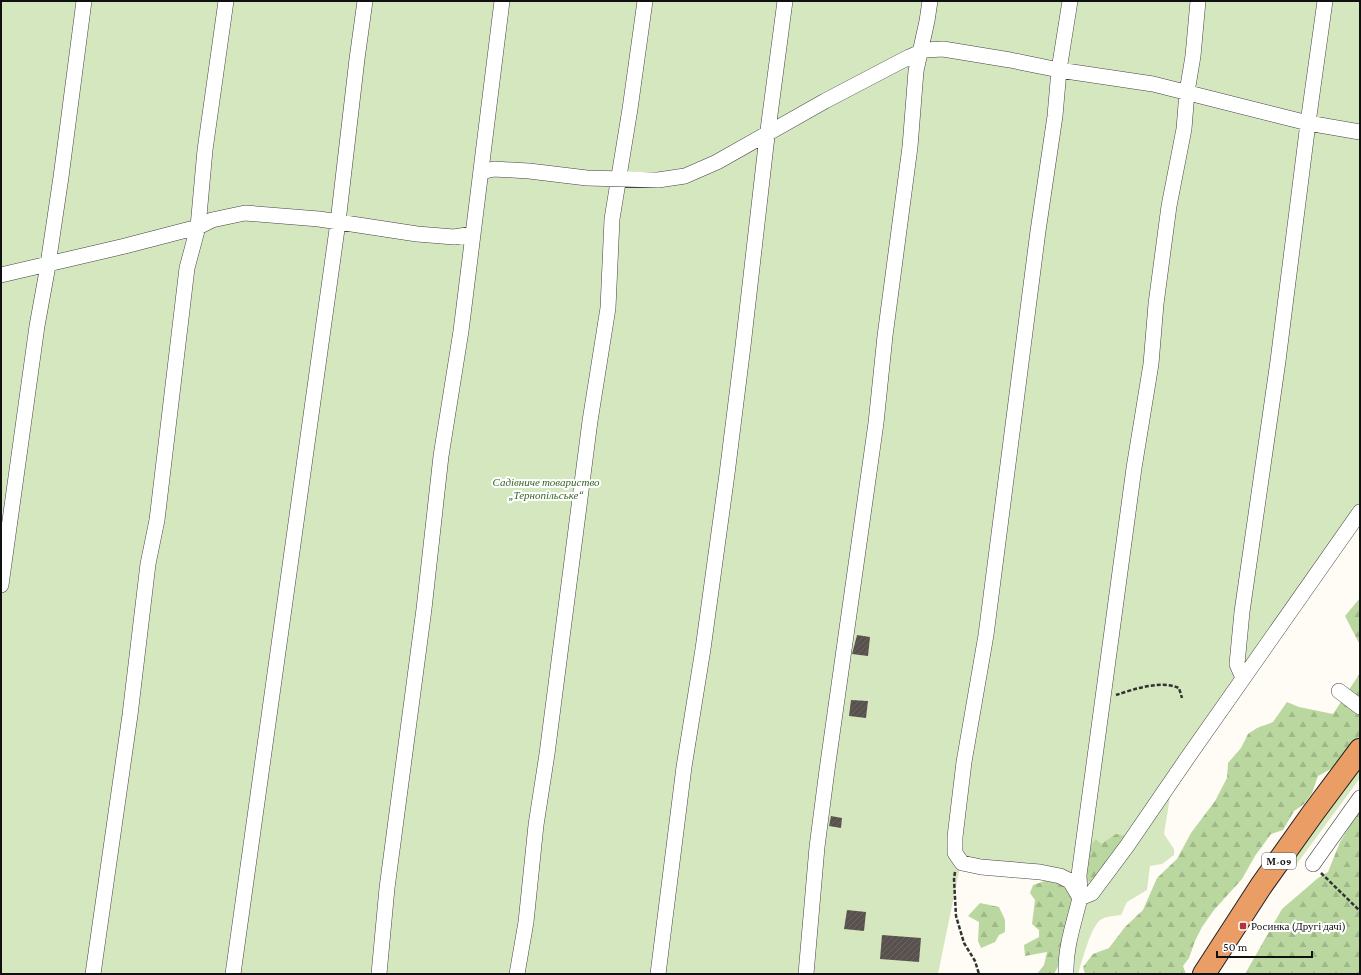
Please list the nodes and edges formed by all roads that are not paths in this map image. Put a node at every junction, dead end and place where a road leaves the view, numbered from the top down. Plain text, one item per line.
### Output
1 (84, 1) edge
2 (226, 1) edge
3 (365, 1) edge
4 (502, 1) edge
5 (645, 1) edge
6 (785, 1) edge
7 (930, 1) edge
8 (1070, 1) edge
9 (1198, 1) edge
10 (1325, 1) edge
11 (921, 52) junction
12 (1059, 70) junction
13 (1187, 92) junction
14 (1308, 123) junction
15 (1360, 132) edge
16 (768, 133) junction
17 (482, 172) junction
18 (619, 179) junction
19 (338, 222) junction
20 (198, 227) junction
21 (473, 234) junction
22 (48, 263) junction
23 (1, 275) edge
24 (1360, 512) edge
25 (1, 585) edge
26 (1243, 678) junction
27 (1339, 691) dead end
28 (1360, 707) edge
29 (1360, 750) edge
30 (1360, 798) edge
31 (1313, 864) road end
32 (1080, 898) junction
33 (93, 974) edge
34 (233, 974) edge
35 (379, 974) edge
36 (517, 974) edge
37 (658, 974) edge
38 (806, 974) edge
39 (1066, 974) edge
40 (1204, 974) edge

1 - 22 street
2 - 20 street
3 - 19 street
4 - 17 street
5 - 18 street
6 - 16 street
7 - 11 street
8 - 12 street
9 - 13 street
10 - 14 street
11 - 12 street
11 - 16 street
11 - 38 street
12 - 13 street
12 - 32 street
13 - 14 street
13 - 32 street
14 - 15 street
14 - 26 street
16 - 18 street
16 - 37 street
17 - 18 street
17 - 21 street
18 - 36 street
19 - 20 street
19 - 21 street
19 - 34 street
20 - 22 street
20 - 33 street
21 - 35 street
22 - 23 street
22 - 25 street
24 - 26 street
26 - 32 street
27 - 28 street
29 - 40 highway, М-09
30 - 31 street
32 - 39 street

